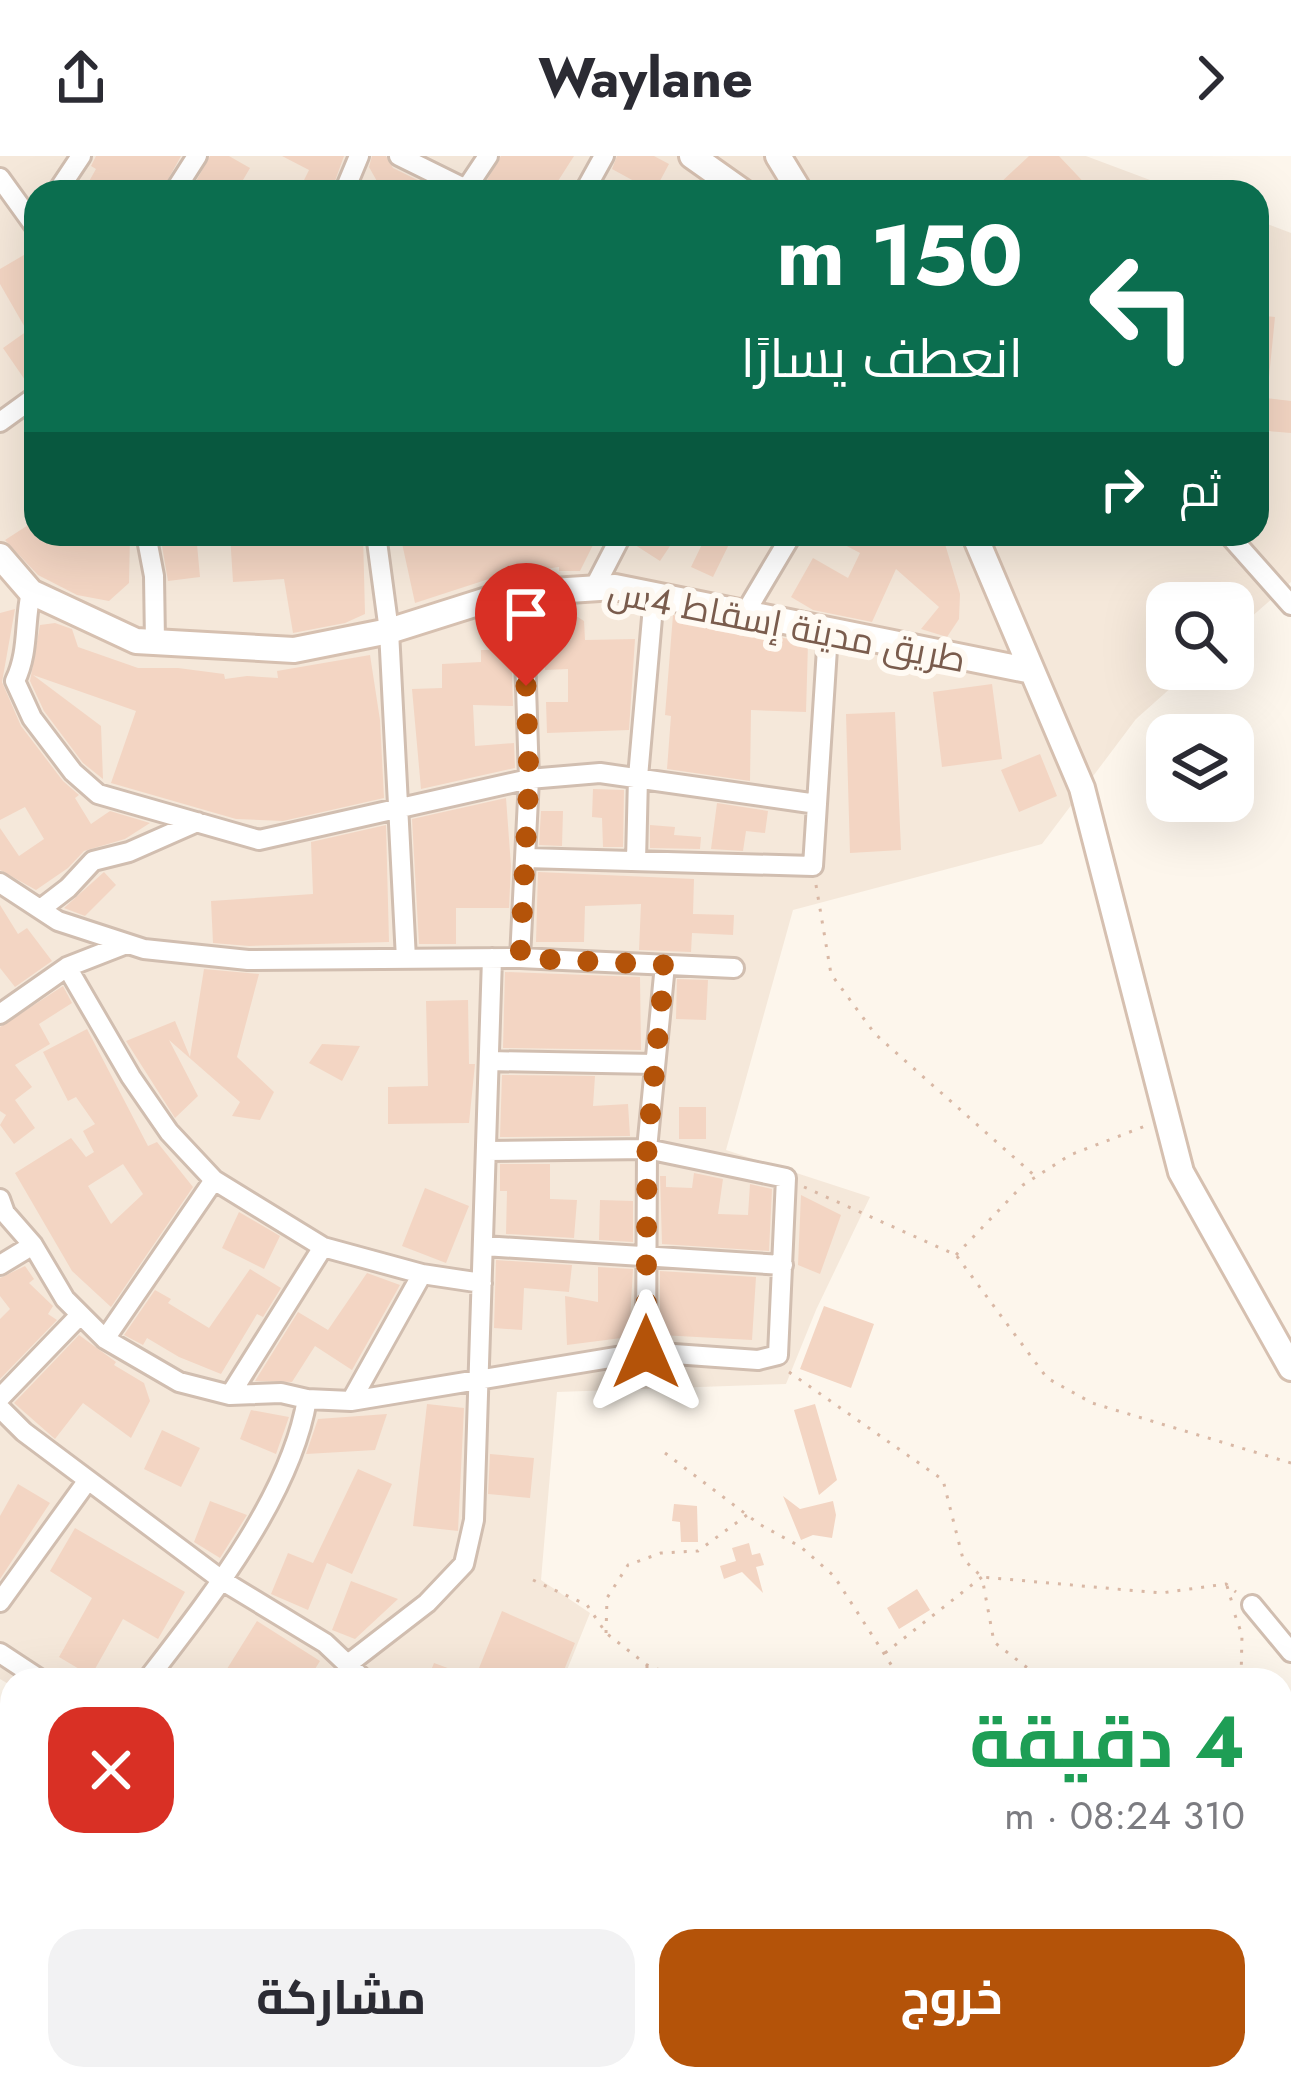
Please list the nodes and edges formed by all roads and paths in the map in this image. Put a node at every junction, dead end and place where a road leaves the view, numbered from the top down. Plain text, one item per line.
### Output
1 (400, 156) edge
2 (692, 156) edge
3 (0, 178) edge
4 (445, 180) edge
5 (726, 180) edge
6 (24, 210) edge
7 (148, 546) edge
8 (378, 546) edge
9 (616, 546) edge
10 (785, 546) edge
11 (979, 546) edge
12 (1239, 546) edge
13 (0, 556) edge
14 (594, 588) junction
15 (31, 592) junction
16 (523, 593) junction
17 (654, 595) junction
18 (1291, 605) edge
19 (745, 613) junction
20 (389, 632) junction
21 (828, 633) junction
22 (154, 642) junction
23 (1032, 671) junction
24 (638, 777) junction
25 (529, 779) junction
26 (817, 804) junction
27 (400, 807) junction
28 (197, 822) junction
29 (526, 858) junction
30 (636, 861) junction
31 (813, 866) junction
32 (0, 884) edge
33 (42, 908) junction
34 (126, 944) junction
35 (491, 958) junction
36 (520, 958) junction
37 (406, 959) junction
38 (665, 965) junction
39 (67, 967) junction
40 (734, 968) dead end
41 (0, 1014) edge
42 (489, 1061) junction
43 (655, 1064) junction
44 (1167, 1118) junction
45 (647, 1149) junction
46 (487, 1151) junction
47 (1036, 1177) junction
48 (786, 1178) junction
49 (214, 1180) junction
50 (0, 1199) edge
51 (33, 1244) junction
52 (484, 1246) junction
53 (323, 1247) junction
54 (646, 1253) junction
55 (956, 1255) junction
56 (0, 1265) edge
57 (783, 1265) junction
58 (422, 1274) junction
59 (482, 1283) junction
60 (80, 1315) junction
61 (105, 1339) junction
62 (646, 1352) junction
63 (778, 1355) junction
64 (1291, 1368) edge
65 (479, 1379) junction
66 (230, 1395) junction
67 (0, 1398) edge
68 (307, 1399) junction
69 (351, 1401) junction
70 (0, 1408) edge
71 (665, 1453) dead end
72 (1291, 1463) edge
73 (88, 1480) junction
74 (747, 1515) junction
75 (982, 1577) junction
76 (533, 1580) dead end
77 (223, 1581) junction
78 (1226, 1584) junction
79 (0, 1602) edge
80 (1252, 1605) joint
81 (606, 1633) junction
82 (1291, 1652) edge
83 (883, 1654) junction
84 (348, 1664) junction
85 (647, 1665) joint
86 (156, 1668) edge
87 (352, 1668) edge
88 (655, 1668) edge
89 (893, 1668) edge
90 (1028, 1668) edge
91 (1241, 1668) edge

1 - 4 street
2 - 5 street
3 - 6 street
7 - 22 street
8 - 20 street
9 - 14 street
10 - 19 street
11 - 23 street
12 - 18 street
13 - 15 street, طريق مدينة إسقاط 4س
14 - 16 street, طريق مدينة إسقاط 4س
14 - 17 street, طريق مدينة إسقاط 4س
15 - 22 street, طريق مدينة إسقاط 4س
15 - 28 street
16 - 20 street, طريق مدينة إسقاط 4س
16 - 25 street
17 - 19 street, طريق مدينة إسقاط 4س
17 - 24 street
19 - 21 street, طريق مدينة إسقاط 4س
20 - 22 street, طريق مدينة إسقاط 4س
20 - 27 street
21 - 23 street, طريق مدينة إسقاط 4س
21 - 26 street
23 - 44 street
24 - 25 street
24 - 26 street
24 - 30 street
25 - 27 street
25 - 29 street
26 - 31 street
27 - 28 street
27 - 37 street
28 - 33 street
29 - 30 street
29 - 36 street
30 - 31 street
31 - 47 path
32 - 33 street
33 - 34 street
34 - 37 street
34 - 39 street
35 - 36 street
35 - 37 street
35 - 42 street
36 - 38 street
38 - 40 street
38 - 43 street
39 - 41 street
39 - 49 street
42 - 43 street
42 - 46 street
43 - 45 street
44 - 47 path
44 - 64 street
45 - 46 street
45 - 48 street
45 - 54 street
46 - 52 street
47 - 55 path
48 - 55 path
48 - 57 street
49 - 53 street
49 - 61 street
50 - 51 street
51 - 56 street
51 - 60 street
52 - 54 street
52 - 59 street
53 - 58 street
53 - 66 street
54 - 57 street
54 - 62 street
55 - 72 path
57 - 63 street
58 - 59 street
58 - 69 street
59 - 65 street
60 - 61 street
60 - 67 street
61 - 66 street
62 - 63 street
62 - 65 street
63 - 75 path
65 - 69 street
65 - 84 street
66 - 68 street
68 - 69 street
68 - 77 street
70 - 73 street
71 - 74 path
73 - 77 street
73 - 79 street
74 - 81 path
74 - 83 path
75 - 78 path
75 - 83 path
75 - 90 path
76 - 81 path
77 - 84 street
77 - 86 street
78 - 80 path
78 - 91 path
80 - 82 street
81 - 85 path
83 - 89 path
84 - 87 street
85 - 88 path

